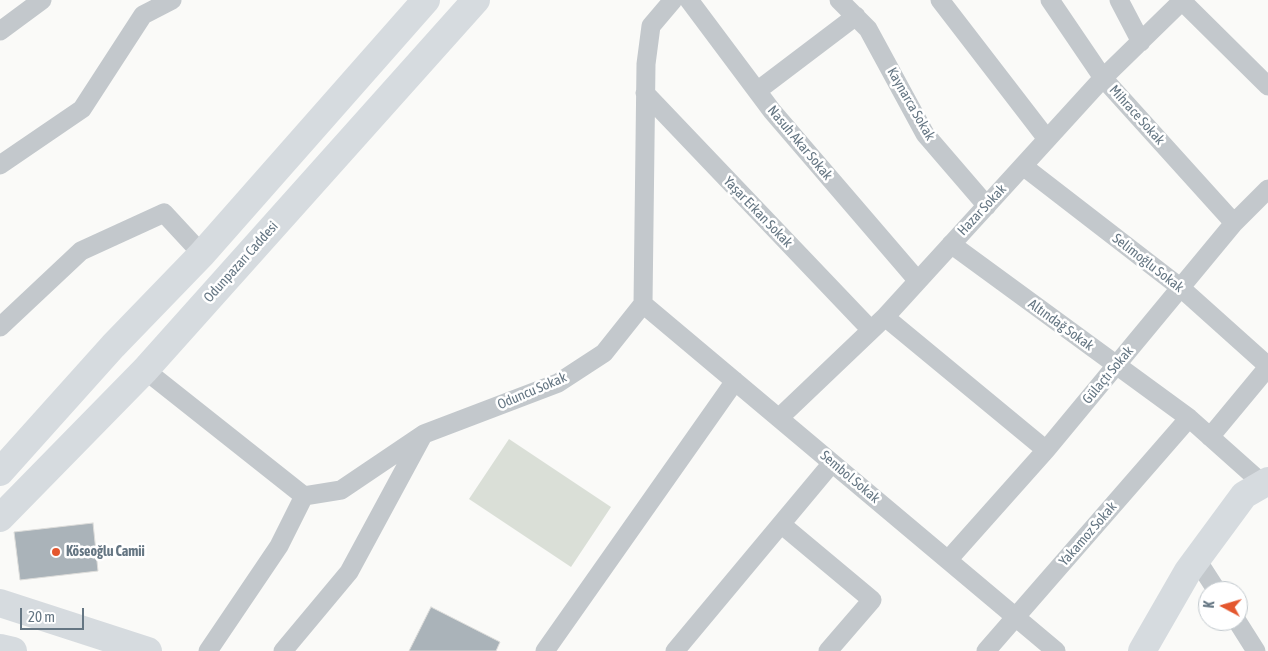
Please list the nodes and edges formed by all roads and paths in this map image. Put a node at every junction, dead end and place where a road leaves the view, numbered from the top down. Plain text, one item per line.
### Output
1 (42, 0) edge
2 (172, 0) edge
3 (426, 0) edge
4 (476, 0) edge
5 (673, 0) edge
6 (689, 0) edge
7 (839, 0) edge
8 (940, 0) edge
9 (1050, 0) edge
10 (1119, 0) edge
11 (1183, 0) edge
12 (143, 7) edge
13 (856, 16) junction
14 (0, 31) edge
15 (1141, 42) junction
16 (1104, 78) junction
17 (1268, 86) edge
18 (757, 91) junction
19 (646, 93) junction
20 (1047, 140) junction
21 (0, 166) edge
22 (1023, 166) junction
23 (1268, 189) edge
24 (987, 206) junction
25 (1234, 223) junction
26 (951, 244) junction
27 (202, 254) junction
28 (918, 281) junction
29 (1181, 288) junction
30 (643, 304) junction
31 (885, 317) junction
32 (0, 327) edge
33 (871, 330) junction
34 (1116, 366) junction
35 (1268, 367) edge
36 (145, 370) junction
37 (735, 381) junction
38 (779, 418) junction
39 (1189, 418) junction
40 (424, 434) junction
41 (1210, 436) junction
42 (1046, 450) junction
43 (832, 463) junction
44 (0, 472) edge
45 (1266, 483) edge
46 (304, 496) junction
47 (0, 518) edge
48 (781, 524) junction
49 (948, 560) junction
50 (1197, 560) junction
51 (1211, 581) edge
52 (0, 603) edge
53 (1016, 617) junction
54 (1243, 631) edge
55 (0, 648) edge
56 (13, 651) edge
57 (148, 651) edge
58 (208, 651) edge
59 (283, 651) edge
60 (545, 651) edge
61 (675, 651) edge
62 (828, 651) edge
63 (986, 651) edge
64 (1056, 651) edge
65 (1142, 651) edge
66 (1256, 651) edge

1 - 14 street
2 - 12 street
3 - 27 main road
4 - 36 main road, Odunpazarı Caddesi
5 - 19 street
6 - 18 street, Nasuh Akar Sokak
7 - 13 street, Kaynarca Sokak
8 - 20 street
9 - 16 street, Mihrace Sokak
10 - 15 street
11 - 15 street, Hazar Sokak
11 - 17 street
12 - 21 street
13 - 18 street
13 - 24 street, Kaynarca Sokak
15 - 16 street, Hazar Sokak
16 - 20 street, Hazar Sokak
16 - 25 street, Mihrace Sokak
18 - 28 street, Nasuh Akar Sokak
19 - 30 street
19 - 33 street, Yaşar Erkan Sokak
20 - 22 street, Hazar Sokak
22 - 24 street, Hazar Sokak
22 - 29 street, Selimoğlu Sokak
23 - 25 street, Gülaçtı Sokak
24 - 26 street, Hazar Sokak
25 - 29 street, Gülaçtı Sokak
26 - 28 street, Hazar Sokak
26 - 34 street, Altındağ Sokak
27 - 32 street
27 - 44 main road
28 - 31 street, Hazar Sokak
29 - 34 street, Gülaçtı Sokak
29 - 35 street, Selimoğlu Sokak
30 - 37 street, Sembol Sokak
30 - 40 street, Oduncu Sokak
31 - 33 street, Hazar Sokak
31 - 42 street
33 - 38 street, Hazar Sokak
34 - 39 street, Altındağ Sokak
34 - 42 street, Gülaçtı Sokak
35 - 41 street
36 - 46 street
36 - 47 main road, Odunpazarı Caddesi
37 - 38 street, Sembol Sokak
37 - 60 street
38 - 43 street, Sembol Sokak
39 - 41 street, Altındağ Sokak
39 - 53 street, Yakamoz Sokak
40 - 46 street, Oduncu Sokak
40 - 59 street
41 - 45 street, Altındağ Sokak
42 - 49 street, Gülaçtı Sokak
43 - 48 street
43 - 49 street, Sembol Sokak
45 - 50 main road
46 - 58 street
48 - 61 street
48 - 62 street
49 - 53 street, Sembol Sokak
50 - 51 street
50 - 65 main road
52 - 57 main road
53 - 63 street, Yakamoz Sokak
53 - 64 street, Sembol Sokak
54 - 66 street
55 - 56 main road

